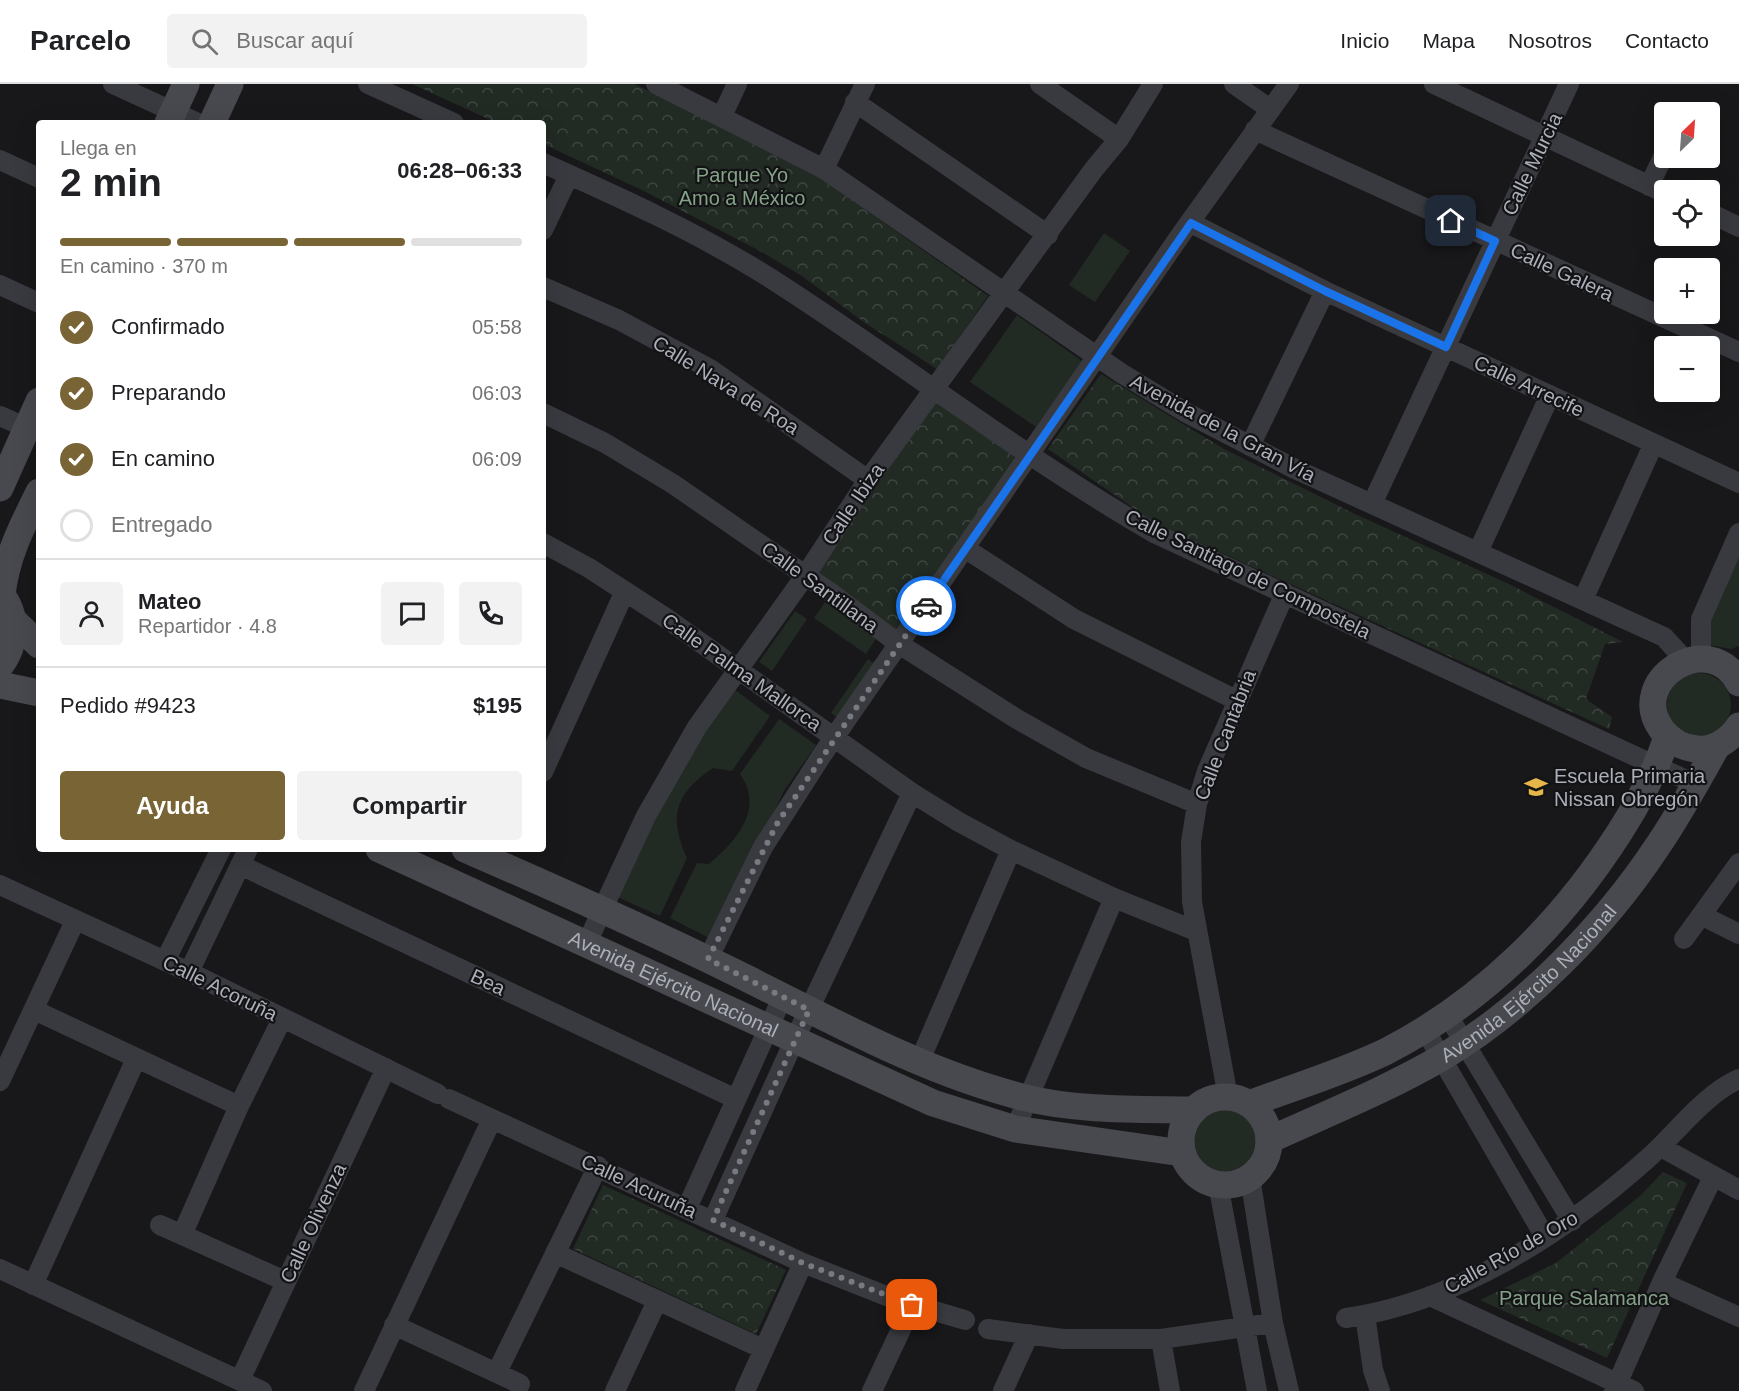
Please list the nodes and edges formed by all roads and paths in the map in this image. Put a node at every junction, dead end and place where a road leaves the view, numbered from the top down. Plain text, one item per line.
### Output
1 (113, 84) edge
2 (186, 84) edge
3 (230, 84) edge
4 (368, 84) edge
5 (656, 84) edge
6 (737, 84) edge
7 (865, 84) edge
8 (1040, 84) edge
9 (1153, 84) edge
10 (1234, 84) edge
11 (1289, 84) edge
12 (1569, 84) edge
13 (1444, 86) edge
14 (855, 102) junction
15 (1270, 109) junction
16 (722, 116) junction
17 (171, 118) edge
18 (213, 120) edge
19 (447, 120) edge
20 (1255, 130) junction
21 (1545, 137) junction
22 (1119, 139) junction
23 (0, 160) edge
24 (546, 164) edge
25 (824, 169) junction
26 (569, 175) junction
27 (36, 177) edge
28 (1654, 188) edge
29 (1720, 218) edge
30 (1191, 223) junction
31 (546, 224) edge
32 (1739, 227) edge
33 (1048, 235) junction
34 (1495, 241) junction
35 (0, 285) edge
36 (546, 287) edge
37 (1325, 291) junction
38 (1006, 293) junction
39 (36, 302) edge
40 (1446, 347) junction
41 (1739, 352) edge
42 (1097, 356) junction
43 (935, 391) junction
44 (1550, 395) junction
45 (36, 408) edge
46 (546, 414) edge
47 (0, 416) edge
48 (27, 428) junction
49 (1653, 445) junction
50 (1250, 446) junction
51 (1030, 454) junction
52 (868, 480) junction
53 (1739, 483) edge
54 (0, 488) edge
55 (36, 498) edge
56 (1372, 504) junction
57 (1739, 533) edge
58 (546, 545) edge
59 (966, 549) junction
60 (1478, 552) junction
61 (805, 576) junction
62 (625, 591) junction
63 (1285, 593) junction
64 (1, 594) edge
65 (1583, 600) junction
66 (13, 620) junction
67 (36, 642) edge
68 (899, 644) junction
69 (1710, 658) edge
70 (0, 666) edge
71 (737, 671) junction
72 (1739, 683) edge
73 (0, 685) edge
74 (36, 692) edge
75 (1236, 700) junction
76 (1733, 734) edge
77 (834, 737) junction
78 (1667, 737) junction
79 (546, 765) edge
80 (1657, 767) junction
81 (1695, 784) junction
82 (912, 793) junction
83 (1197, 804) junction
84 (1011, 850) junction
85 (220, 852) edge
86 (385, 852) edge
87 (480, 852) edge
88 (244, 857) edge
89 (504, 857) edge
90 (1739, 863) edge
91 (0, 885) edge
92 (1114, 898) junction
93 (602, 909) junction
94 (1703, 916) junction
95 (75, 921) junction
96 (1196, 931) junction
97 (1739, 934) edge
98 (1684, 939) dead end
99 (586, 945) junction
100 (708, 959) junction
101 (165, 961) junction
102 (189, 972) junction
103 (783, 996) junction
104 (809, 1010) junction
105 (34, 1011) junction
106 (1447, 1014) junction
107 (282, 1019) junction
108 (1424, 1028) junction
109 (767, 1029) junction
110 (794, 1041) junction
111 (1463, 1044) junction
112 (1441, 1058) junction
113 (136, 1059) junction
114 (920, 1060) junction
115 (386, 1068) junction
116 (1739, 1079) edge
117 (0, 1081) edge
118 (443, 1096) joint
119 (736, 1099) junction
120 (1028, 1099) junction
121 (1238, 1101) junction
122 (239, 1106) junction
123 (1194, 1110) junction
124 (492, 1119) junction
125 (1015, 1129) junction
126 (1269, 1140) junction
127 (1660, 1147) junction
128 (1182, 1153) junction
129 (598, 1166) junction
130 (1250, 1177) junction
131 (1713, 1178) junction
132 (1218, 1184) junction
133 (1739, 1190) edge
134 (687, 1208) junction
135 (713, 1220) junction
136 (1572, 1221) junction
137 (160, 1225) dead end
138 (182, 1235) junction
139 (1545, 1237) junction
140 (555, 1254) junction
141 (803, 1263) junction
142 (0, 1269) edge
143 (285, 1281) junction
144 (1662, 1282) junction
145 (33, 1285) junction
146 (1430, 1296) junction
147 (657, 1301) junction
148 (912, 1305) junction
149 (1739, 1317) edge
150 (965, 1320) dead end
151 (1273, 1323) junction
152 (394, 1324) junction
153 (1245, 1328) junction
154 (988, 1329) dead end
155 (1029, 1334) junction
156 (1161, 1339) junction
157 (764, 1349) junction
158 (497, 1372) junction
159 (240, 1380) junction
160 (519, 1384) dead end
161 (1622, 1388) edge
162 (262, 1391) edge
163 (364, 1391) edge
164 (615, 1391) edge
165 (745, 1391) edge
166 (873, 1391) edge
167 (1003, 1391) edge
168 (1170, 1391) edge
169 (1257, 1391) edge
170 (1289, 1391) edge
171 (1380, 1391) edge

1 - 17 street
2 - 17 street
3 - 18 street
4 - 19 street
5 - 16 street, Avenida de la Gran Vía
6 - 16 street
7 - 14 street
8 - 22 street
9 - 22 street, Calle Ibiza
10 - 15 street
11 - 15 street
12 - 21 street, Calle Murcia
13 - 21 street
14 - 25 street
14 - 33 street
15 - 20 street
16 - 25 street, Avenida de la Gran Vía
20 - 30 street
20 - 34 street, Calle Galera
21 - 28 street
21 - 34 street, Calle Murcia
22 - 33 street, Calle Ibiza
23 - 27 street
24 - 26 street, Calle Santiago de Compostela
25 - 38 street, Avenida de la Gran Vía
26 - 31 street
26 - 43 street, Calle Santiago de Compostela
29 - 32 street
30 - 37 street, Calle Arrecife
30 - 42 street
33 - 38 street, Calle Ibiza
34 - 40 street, Calle Murcia
34 - 41 street, Calle Galera
35 - 39 street
36 - 52 street, Calle Nava de Roa
37 - 40 street, Calle Arrecife
37 - 50 street
38 - 42 street, Avenida de la Gran Vía
38 - 43 street, Calle Ibiza
40 - 44 street, Calle Arrecife
40 - 56 street, Calle Murcia
42 - 50 street, Avenida de la Gran Vía
42 - 51 street
43 - 51 street, Calle Santiago de Compostela
43 - 52 street, Calle Ibiza
44 - 49 street, Calle Arrecife
44 - 60 street
45 - 48 street
46 - 61 street, Calle Santillana
47 - 48 street
48 - 54 street
49 - 53 street, Calle Arrecife
49 - 65 street
50 - 56 street, Avenida de la Gran Vía
51 - 59 street
51 - 63 street, Calle Santiago de Compostela
52 - 61 street, Calle Ibiza
55 - 64 street
56 - 60 street, Avenida de la Gran Vía
57 - 69 street
58 - 62 street, Calle Palma Mallorca
59 - 68 street
59 - 75 street
60 - 65 street, Avenida de la Gran Vía
61 - 68 street, Calle Santillana
61 - 71 street, Calle Ibiza
62 - 71 street, Calle Palma Mallorca
62 - 79 street
63 - 75 street, Calle Cantabria
63 - 80 street, Calle Santiago de Compostela
64 - 66 street
65 - 69 street, Avenida de la Gran Vía
66 - 67 street
66 - 70 street
68 - 77 street
68 - 83 street, Calle Santillana
69 - 72 street
69 - 78 street
71 - 77 street, Calle Palma Mallorca
71 - 93 street, Calle Ibiza
73 - 74 street
75 - 83 street, Calle Cantabria
76 - 78 street
76 - 81 street, Avenida Ejército Nacional
77 - 82 street, Calle Palma Mallorca
77 - 100 street
78 - 80 street, Avenida Ejército Nacional
80 - 81 street, Calle Santiago de Compostela
80 - 106 street, Avenida Ejército Nacional
81 - 111 street, Avenida Ejército Nacional
82 - 84 street, Calle Palma Mallorca
82 - 104 street
83 - 96 street, Calle Cantabria
84 - 92 street, Calle Palma Mallorca
84 - 114 street
85 - 101 street
86 - 99 street, Avenida Ejército Nacional
87 - 89 street, Avenida Ejército Nacional
88 - 102 street
88 - 119 street, Bea
89 - 93 street, Avenida Ejército Nacional
90 - 94 street
91 - 95 street, Calle Acoruña
92 - 96 street, Calle Palma Mallorca
92 - 120 street
93 - 99 street, Calle Ibiza
93 - 100 street, Avenida Ejército Nacional
94 - 97 street
94 - 98 street
95 - 101 street, Calle Acoruña
95 - 105 street
96 - 121 street, Calle Cantabria
99 - 109 street, Avenida Ejército Nacional
100 - 103 street, Avenida Ejército Nacional
101 - 102 street, Calle Acoruña
102 - 107 street, Calle Acoruña
103 - 104 street, Avenida Ejército Nacional
103 - 109 street
104 - 110 street
104 - 114 street, Avenida Ejército Nacional
105 - 113 street
105 - 117 street
106 - 108 street, Avenida Ejército Nacional
106 - 111 street
107 - 115 street, Calle Acoruña
107 - 122 street
108 - 112 street
108 - 121 street, Avenida Ejército Nacional
109 - 110 street, Avenida Ejército Nacional
109 - 119 street
110 - 125 street, Avenida Ejército Nacional
110 - 135 street
111 - 112 street, Avenida Ejército Nacional
111 - 136 street
112 - 126 street, Avenida Ejército Nacional
112 - 139 street
113 - 122 street
113 - 145 street
114 - 120 street, Avenida Ejército Nacional
115 - 118 street, Calle Acoruña
115 - 143 street, Calle Olivenza
116 - 127 street, Calle Río de Oro
118 - 124 street, Calle Acuruña
119 - 134 street
120 - 123 street, Avenida Ejército Nacional
120 - 125 street
121 - 123 street
121 - 126 street
122 - 138 street
123 - 128 street
124 - 129 street, Calle Acuruña
124 - 152 street
125 - 128 street, Avenida Ejército Nacional
126 - 130 street
127 - 131 street
127 - 136 street, Calle Río de Oro
128 - 132 street
129 - 134 street, Calle Acuruña
129 - 140 street
130 - 132 street
130 - 151 street
131 - 133 street
131 - 144 street
132 - 153 street
134 - 135 street, Calle Acuruña
135 - 141 street, Calle Acuruña
136 - 139 street, Calle Río de Oro
137 - 138 street
138 - 143 street
139 - 146 street, Calle Río de Oro
140 - 147 street
140 - 158 street
141 - 148 street, Calle Acuruña
141 - 157 street
142 - 145 street
143 - 159 street, Calle Olivenza
144 - 149 street
144 - 161 street
145 - 159 street
146 - 161 street
146 - 171 street, Calle Río de Oro
147 - 157 street
147 - 164 street
148 - 150 street, Calle Acuruña
148 - 166 street
151 - 153 street
151 - 170 street
152 - 158 street
152 - 163 street
153 - 156 street
153 - 169 street
154 - 155 street
155 - 156 street
155 - 167 street
156 - 168 street
157 - 165 street
158 - 160 street
159 - 162 street

